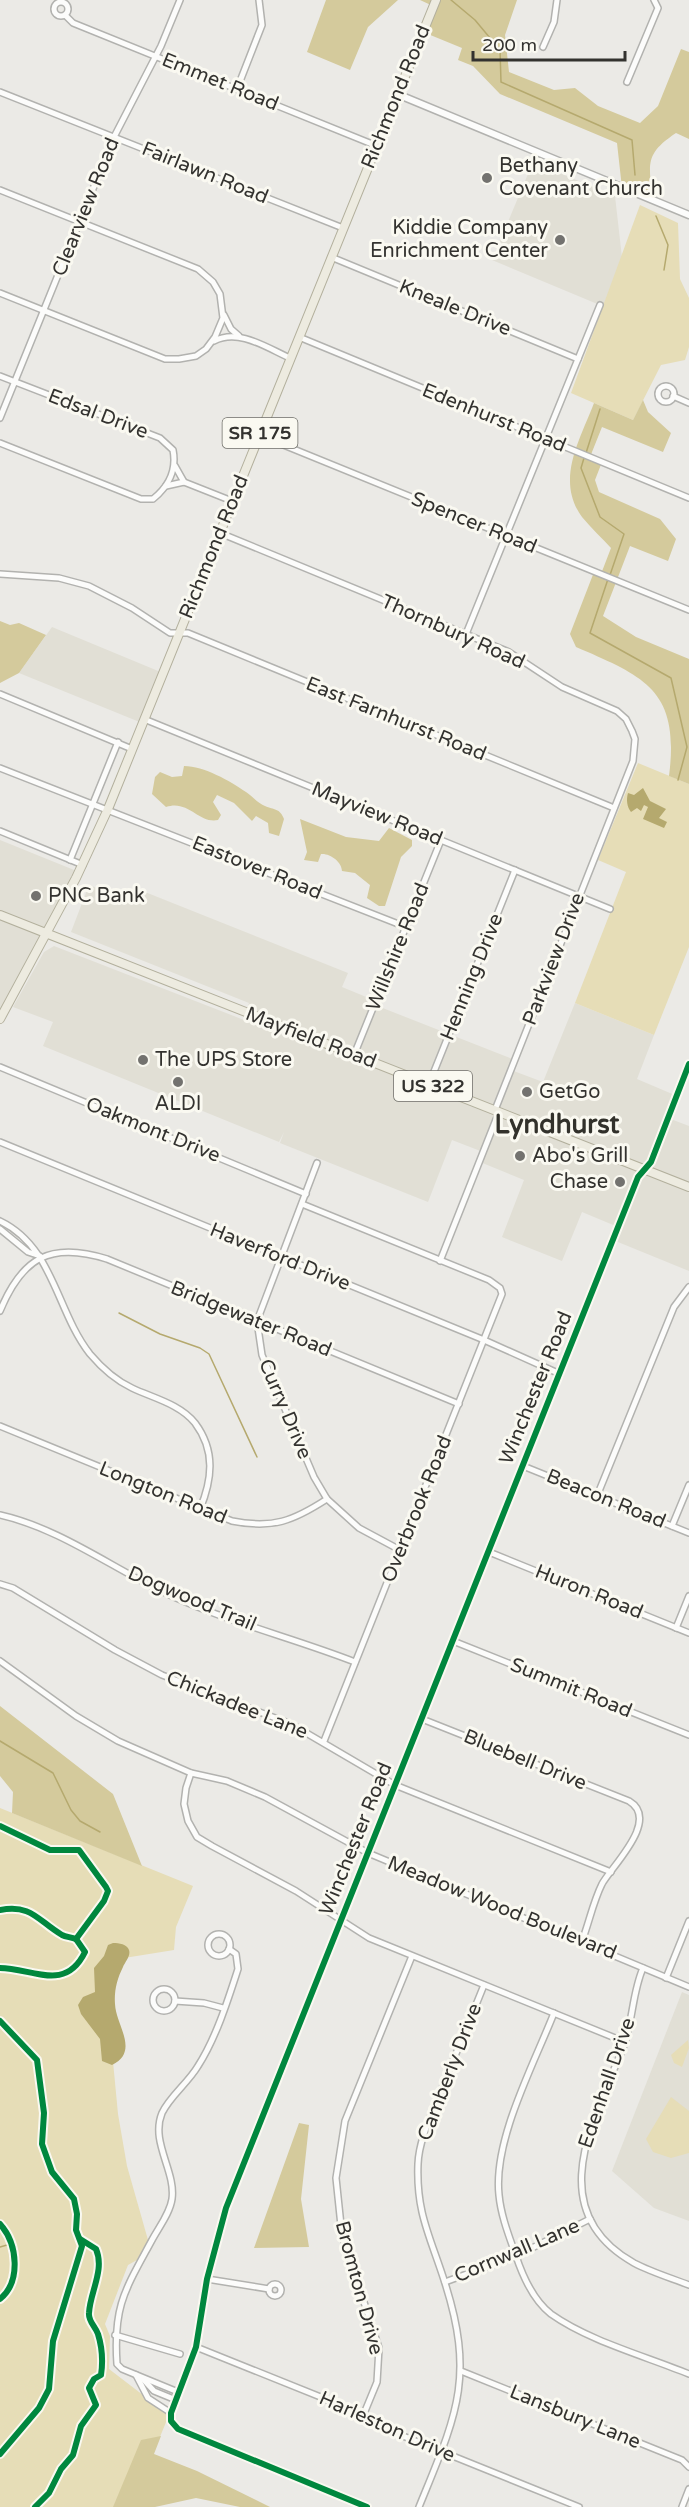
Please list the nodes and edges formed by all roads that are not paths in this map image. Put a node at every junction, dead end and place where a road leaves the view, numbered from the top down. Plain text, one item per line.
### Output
1 (180, 0) edge
2 (259, 0) edge
3 (436, 0) edge
4 (557, 0) edge
5 (654, 0) edge
6 (65, 15) dead end
7 (543, 47) dead end
8 (155, 56) junction
9 (627, 82) dead end
10 (237, 89) junction
11 (0, 92) edge
12 (398, 94) junction
13 (114, 137) junction
14 (377, 146) junction
15 (0, 190) edge
16 (689, 215) edge
17 (79, 222) junction
18 (343, 228) junction
19 (332, 257) junction
20 (0, 293) edge
21 (600, 305) dead end
22 (44, 310) junction
23 (224, 311) junction
24 (240, 337) junction
25 (299, 337) junction
26 (211, 343) junction
27 (291, 358) junction
28 (578, 358) junction
29 (0, 376) edge
30 (15, 382) junction
31 (673, 396) dead end
32 (689, 403) edge
33 (0, 418) edge
34 (259, 435) junction
35 (545, 439) junction
36 (0, 443) edge
37 (174, 463) junction
38 (184, 482) junction
39 (166, 486) junction
40 (689, 498) edge
41 (232, 501) junction
42 (220, 533) junction
43 (506, 536) junction
44 (0, 574) edge
45 (689, 610) edge
46 (178, 633) junction
47 (466, 634) junction
48 (0, 694) edge
49 (144, 719) junction
50 (118, 742) junction
51 (132, 749) junction
52 (0, 768) edge
53 (94, 805) junction
54 (614, 808) junction
55 (108, 809) junction
56 (0, 831) edge
57 (441, 840) junction
58 (70, 860) junction
59 (82, 865) junction
60 (515, 870) junction
61 (578, 896) junction
62 (610, 909) dead end
63 (0, 915) edge
64 (406, 927) junction
65 (45, 933) junction
66 (0, 1020) edge
67 (354, 1055) junction
68 (689, 1064) edge
69 (0, 1067) edge
70 (429, 1084) junction
71 (497, 1111) junction
72 (0, 1142) edge
73 (317, 1163) dead end
74 (645, 1169) junction
75 (689, 1186) edge
76 (306, 1194) junction
77 (302, 1204) junction
78 (0, 1221) edge
79 (0, 1229) edge
80 (40, 1256) junction
81 (280, 1258) junction
82 (440, 1261) junction
83 (689, 1287) edge
84 (0, 1311) edge
85 (257, 1322) junction
86 (484, 1340) junction
87 (560, 1374) junction
88 (459, 1404) junction
89 (0, 1426) edge
90 (523, 1466) junction
91 (689, 1485) edge
92 (597, 1496) junction
93 (327, 1499) junction
94 (200, 1509) junction
95 (0, 1515) edge
96 (672, 1526) junction
97 (689, 1533) edge
98 (400, 1550) junction
99 (489, 1552) junction
100 (0, 1584) edge
101 (689, 1596) edge
102 (676, 1628) junction
103 (689, 1633) edge
104 (453, 1641) junction
105 (0, 1661) edge
106 (355, 1662) junction
107 (422, 1719) junction
108 (689, 1735) edge
109 (324, 1741) junction
110 (191, 1773) junction
111 (395, 1785) junction
112 (368, 1854) junction
113 (611, 1872) junction
114 (342, 1920) junction
115 (689, 1921) edge
116 (582, 1941) junction
117 (229, 1949) junction
118 (412, 1956) junction
119 (644, 1968) junction
120 (666, 1978) junction
121 (484, 1985) junction
122 (689, 1987) edge
123 (175, 2001) junction
124 (223, 2008) junction
125 (554, 2013) junction
126 (625, 2042) junction
127 (590, 2219) junction
128 (516, 2256) junction
129 (207, 2279) junction
130 (445, 2282) junction
131 (689, 2285) edge
132 (269, 2289) dead end
133 (115, 2335) junction
134 (195, 2347) junction
135 (180, 2354) dead end
136 (461, 2371) junction
137 (689, 2374) edge
138 (139, 2376) junction
139 (178, 2392) junction
140 (176, 2400) junction
141 (171, 2413) junction
142 (363, 2416) junction
143 (441, 2451) junction
144 (688, 2465) edge
145 (689, 2490) edge
146 (365, 2507) edge
147 (419, 2507) edge
148 (579, 2507) edge
149 (681, 2507) edge

1 - 8 street, Clearview Road
2 - 10 street
3 - 12 main road, Richmond Road / SR 175
4 - 7 street
5 - 9 street
6 - 8 street, Emmet Road
8 - 10 street, Emmet Road
8 - 13 street, Clearview Road
10 - 14 street, Emmet Road
11 - 13 street, Fairlawn Road
12 - 14 main road, Richmond Road / SR 175
12 - 16 street
13 - 17 street, Clearview Road
13 - 18 street, Fairlawn Road
14 - 18 main road, Richmond Road / SR 175
15 - 17 street
17 - 22 street, Clearview Road
17 - 23 street
18 - 19 main road, Richmond Road / SR 175
19 - 25 main road, Richmond Road / SR 175
19 - 28 street, Kneale Drive
20 - 22 street
21 - 28 street
22 - 26 street
22 - 30 street, Clearview Road
23 - 24 street
23 - 26 street
24 - 26 street
24 - 27 street
25 - 27 main road, Richmond Road / SR 175
25 - 35 street, Edenhurst Road
27 - 34 main road, Richmond Road / SR 175
28 - 35 street
29 - 30 street, Edsal Drive
30 - 33 street, Clearview Road
30 - 37 street, Edsal Drive
31 - 32 street
34 - 41 main road, Richmond Road / SR 175
34 - 43 street, Spencer Road
35 - 40 street, Edenhurst Road
35 - 43 street
36 - 39 street
37 - 38 street, Edsal Drive
37 - 39 street
38 - 39 street
38 - 41 street
41 - 42 main road, Richmond Road / SR 175
42 - 46 main road, Richmond Road / SR 175
42 - 47 street, Thornbury Road
43 - 45 street, Spencer Road
43 - 47 street
44 - 46 street, East Farnhurst Road
46 - 49 main road, Richmond Road / SR 175
46 - 54 street, East Farnhurst Road
47 - 54 street, Thornbury Road
48 - 50 street
49 - 51 main road, Richmond Road / SR 175
49 - 57 street, Mayview Road
50 - 51 street
50 - 53 street
51 - 55 main road, Richmond Road / SR 175
52 - 53 street, Eastover Road
53 - 55 street, Eastover Road
53 - 58 street
54 - 61 street, Parkview Drive
55 - 59 main road, Richmond Road / SR 175
55 - 64 street, Eastover Road
56 - 58 street
57 - 60 street, Mayview Road
57 - 64 street, Willshire Road
58 - 59 street
59 - 65 main road, Richmond Road / SR 175
60 - 61 street, Mayview Road
60 - 70 street, Henning Drive
61 - 62 street, Mayview Road
61 - 71 street, Parkview Drive
63 - 65 main road, Mayfield Road / US 322
64 - 67 street, Willshire Road
65 - 66 main road, Richmond Road / SR 175
65 - 67 main road, Mayfield Road / US 322
67 - 70 main road, Mayfield Road / US 322
68 - 74 street, Winchester Road
69 - 76 street, Oakmont Drive
70 - 71 main road, Mayfield Road / US 322
71 - 74 main road, Mayfield Road / US 322
71 - 82 street, Parkview Drive
72 - 81 street, Haverford Drive
73 - 76 street, Curry Drive
74 - 75 main road, Mayfield Road / US 322
74 - 87 street, Winchester Road
76 - 77 street, Curry Drive
77 - 81 street, Curry Drive
77 - 82 street
78 - 80 street
79 - 80 street
80 - 84 street
80 - 85 street, Bridgewater Road
80 - 94 street
81 - 85 street, Curry Drive
81 - 86 street, Haverford Drive
82 - 86 street, Overbrook Road
83 - 92 street
85 - 88 street, Bridgewater Road
85 - 93 street, Curry Drive
86 - 87 street, Haverford Drive
86 - 88 street, Overbrook Road
87 - 90 street, Winchester Road
88 - 98 street, Overbrook Road
89 - 94 street, Longton Road
90 - 92 street, Beacon Road
90 - 99 street, Winchester Road
91 - 96 street
92 - 96 street, Beacon Road
93 - 94 street, Longton Road
93 - 98 street, Curry Drive
95 - 106 street, Dogwood Trail
96 - 97 street, Beacon Road
98 - 106 street, Overbrook Road
99 - 102 street, Huron Road
99 - 104 street, Winchester Road
100 - 109 street, Chickadee Lane
101 - 102 street
102 - 103 street, Huron Road
104 - 107 street, Winchester Road
104 - 108 street, Summit Road
105 - 110 street, Meadow Wood Boulevard
106 - 109 street, Overbrook Road
107 - 111 street, Winchester Road
107 - 113 street, Bluebell Drive
109 - 111 street, Chickadee Lane
110 - 112 street, Meadow Wood Boulevard
110 - 114 street
111 - 112 street, Winchester Road
111 - 113 street, Chickadee Lane
112 - 114 street, Winchester Road
112 - 116 street, Meadow Wood Boulevard
113 - 116 street
114 - 118 street
114 - 129 street, Winchester Road
115 - 120 street
116 - 119 street, Meadow Wood Boulevard
117 - 117 street
117 - 124 street
118 - 121 street
118 - 142 street, Bromton Drive
119 - 120 street, Meadow Wood Boulevard
119 - 126 street, Edenhall Drive
120 - 122 street, Meadow Wood Boulevard
121 - 125 street
121 - 130 street, Camberly Drive
123 - 123 street
123 - 124 street
124 - 133 street
125 - 126 street
125 - 128 street
126 - 127 street, Edenhall Drive
127 - 128 street, Cornwall Lane
127 - 131 street, Edenhall Drive
128 - 130 street, Cornwall Lane
128 - 137 street
129 - 132 street
129 - 134 street, Winchester Road
130 - 136 street, Camberly Drive
133 - 135 street
133 - 138 street
134 - 139 street, Winchester Road
134 - 142 street, Harleston Drive
136 - 143 street, Camberly Drive
136 - 144 street, Lansbury Lane
138 - 139 street
138 - 140 street
138 - 141 street
139 - 140 street, Winchester Road
140 - 141 street, Winchester Road
141 - 146 street
142 - 143 street, Harleston Drive
143 - 147 street, Camberly Drive
143 - 148 street, Harleston Drive
145 - 149 street

